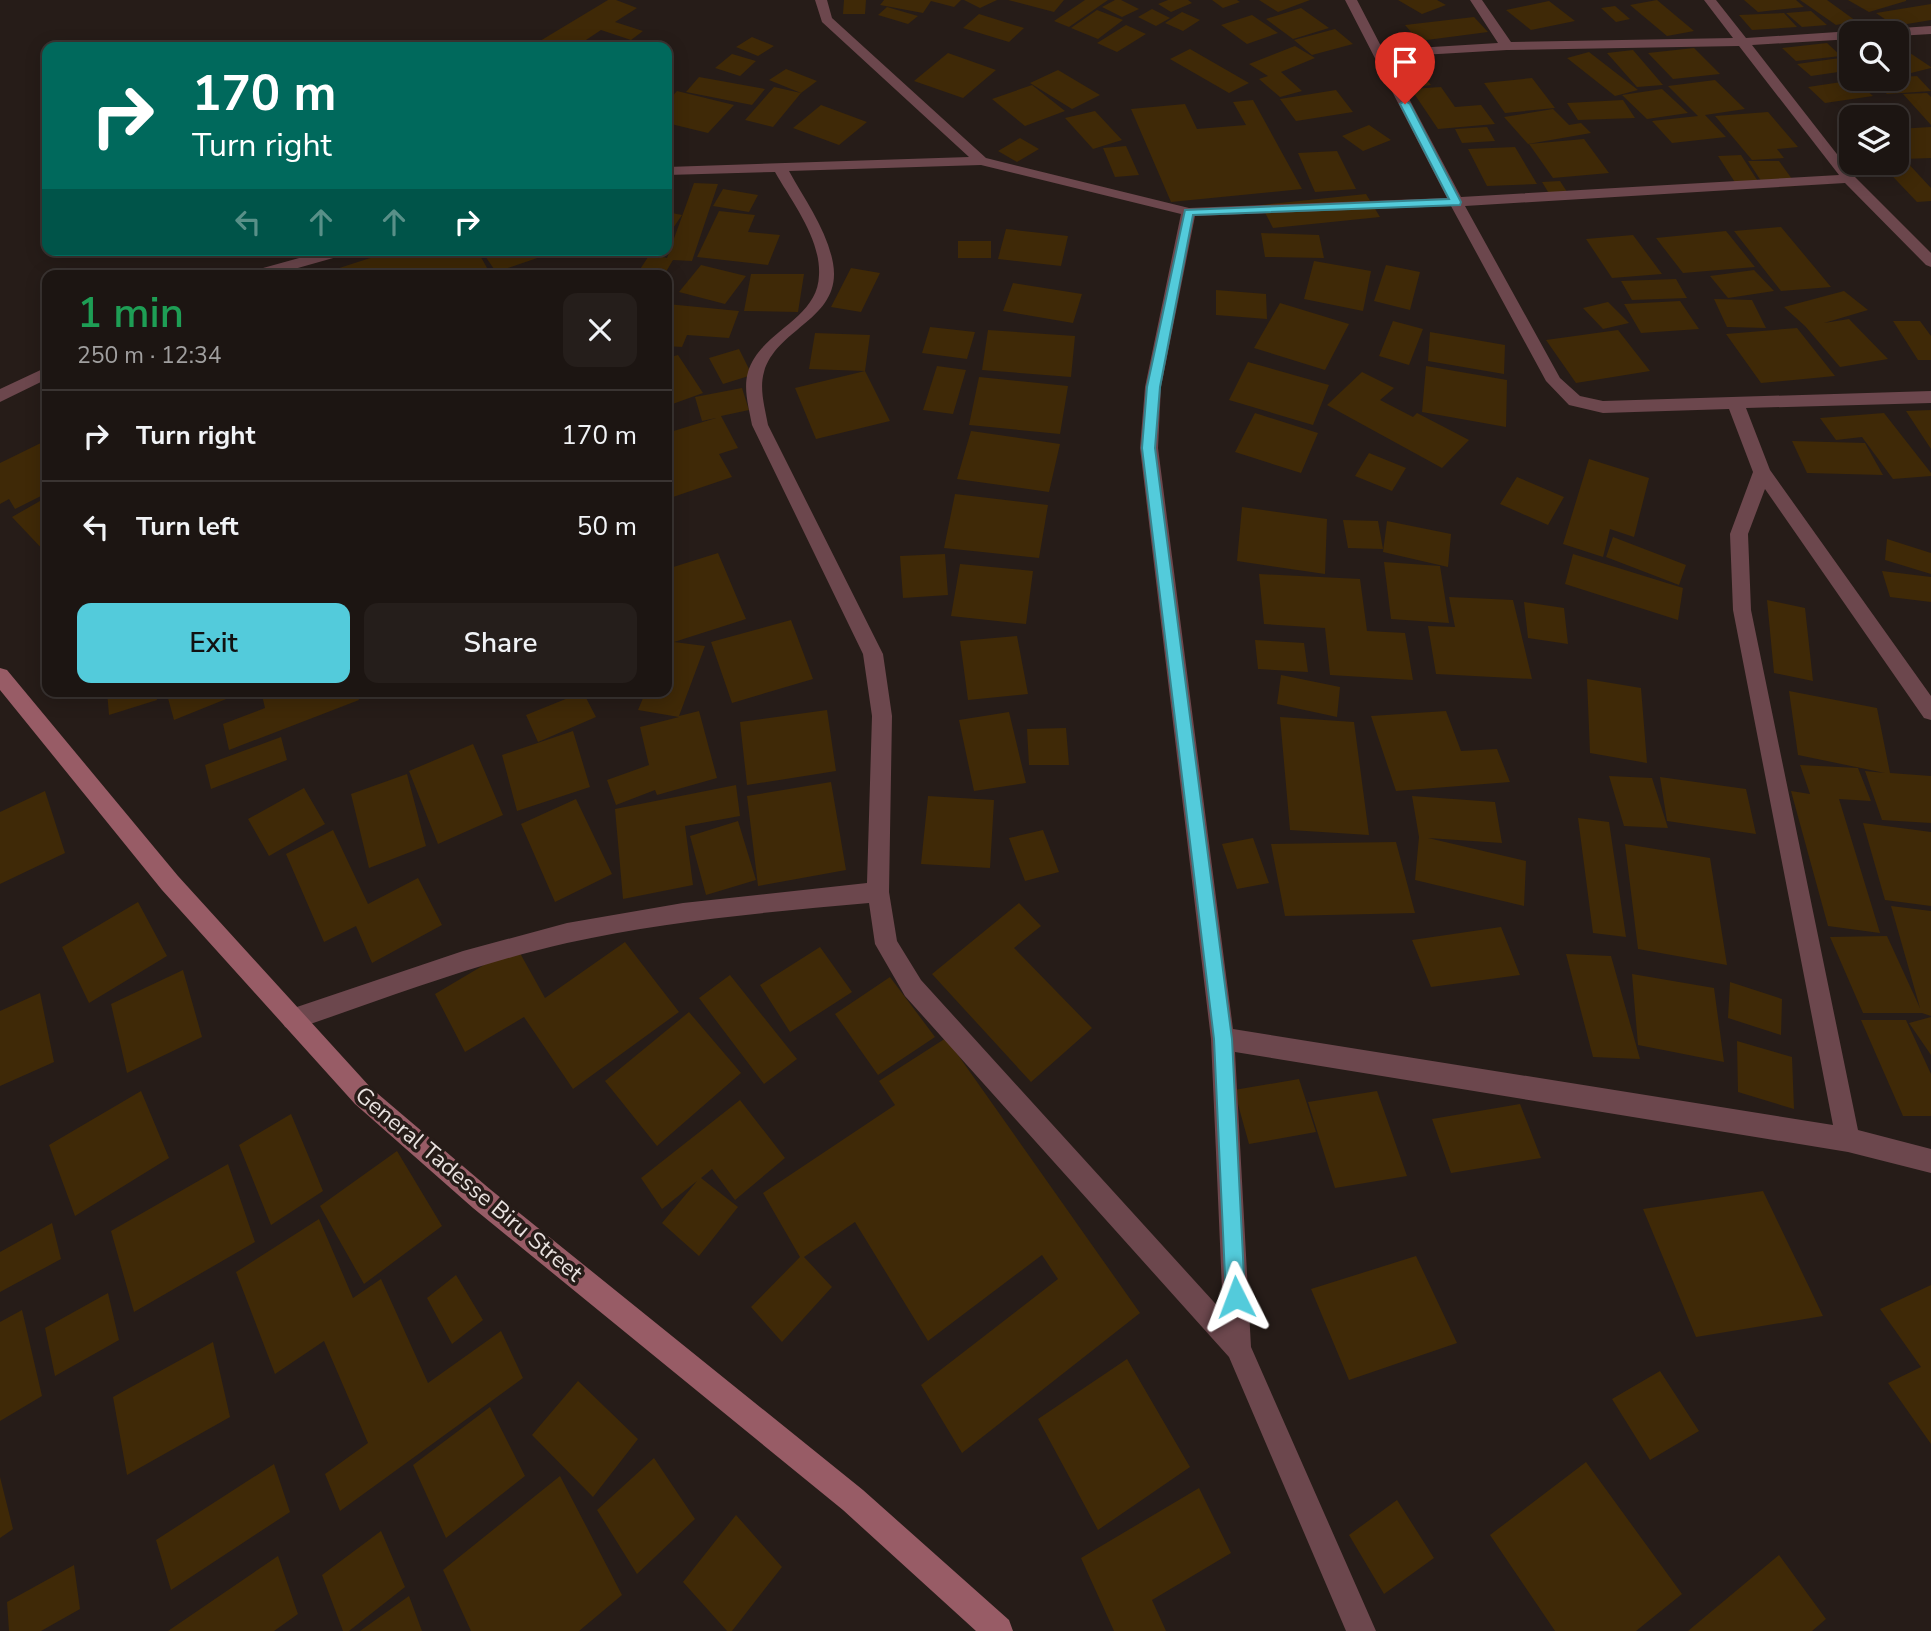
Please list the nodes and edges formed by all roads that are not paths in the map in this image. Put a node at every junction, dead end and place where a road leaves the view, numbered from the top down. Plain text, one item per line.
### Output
1 (821, 0) edge
2 (1351, 0) edge
3 (1476, 0) edge
4 (1710, 0) edge
5 (1931, 30) edge
6 (1909, 31) edge
7 (1839, 36) edge
8 (1744, 42) junction
9 (1507, 46) junction
10 (1379, 54) junction
11 (981, 161) junction
12 (780, 167) junction
13 (672, 171) edge
14 (1849, 180) junction
15 (1456, 202) junction
16 (1189, 212) junction
17 (324, 256) edge
18 (1931, 262) edge
19 (272, 270) edge
20 (42, 375) edge
21 (0, 396) edge
22 (1931, 397) edge
23 (1736, 405) junction
24 (1762, 472) junction
25 (0, 676) edge
26 (1931, 712) edge
27 (878, 891) junction
28 (293, 1019) junction
29 (1223, 1039) junction
30 (1847, 1140) junction
31 (1931, 1161) edge
32 (1238, 1348) junction
33 (998, 1631) edge
34 (1362, 1631) edge

1 - 11 street
2 - 10 street
3 - 9 street
4 - 8 street
5 - 6 street
7 - 8 street
8 - 9 street
8 - 14 street
9 - 10 street
10 - 15 street
11 - 12 street
11 - 16 street
12 - 13 street
12 - 27 street
14 - 15 street
14 - 18 street
15 - 16 street
15 - 23 street
16 - 29 street
17 - 19 street
20 - 21 street
22 - 23 street
23 - 24 street
24 - 26 street
24 - 30 street
25 - 28 street, General Tadesse Biru Street
27 - 28 street
27 - 32 street
28 - 33 street, General Tadesse Biru Street
29 - 30 street
29 - 32 street
30 - 31 street
32 - 34 street

